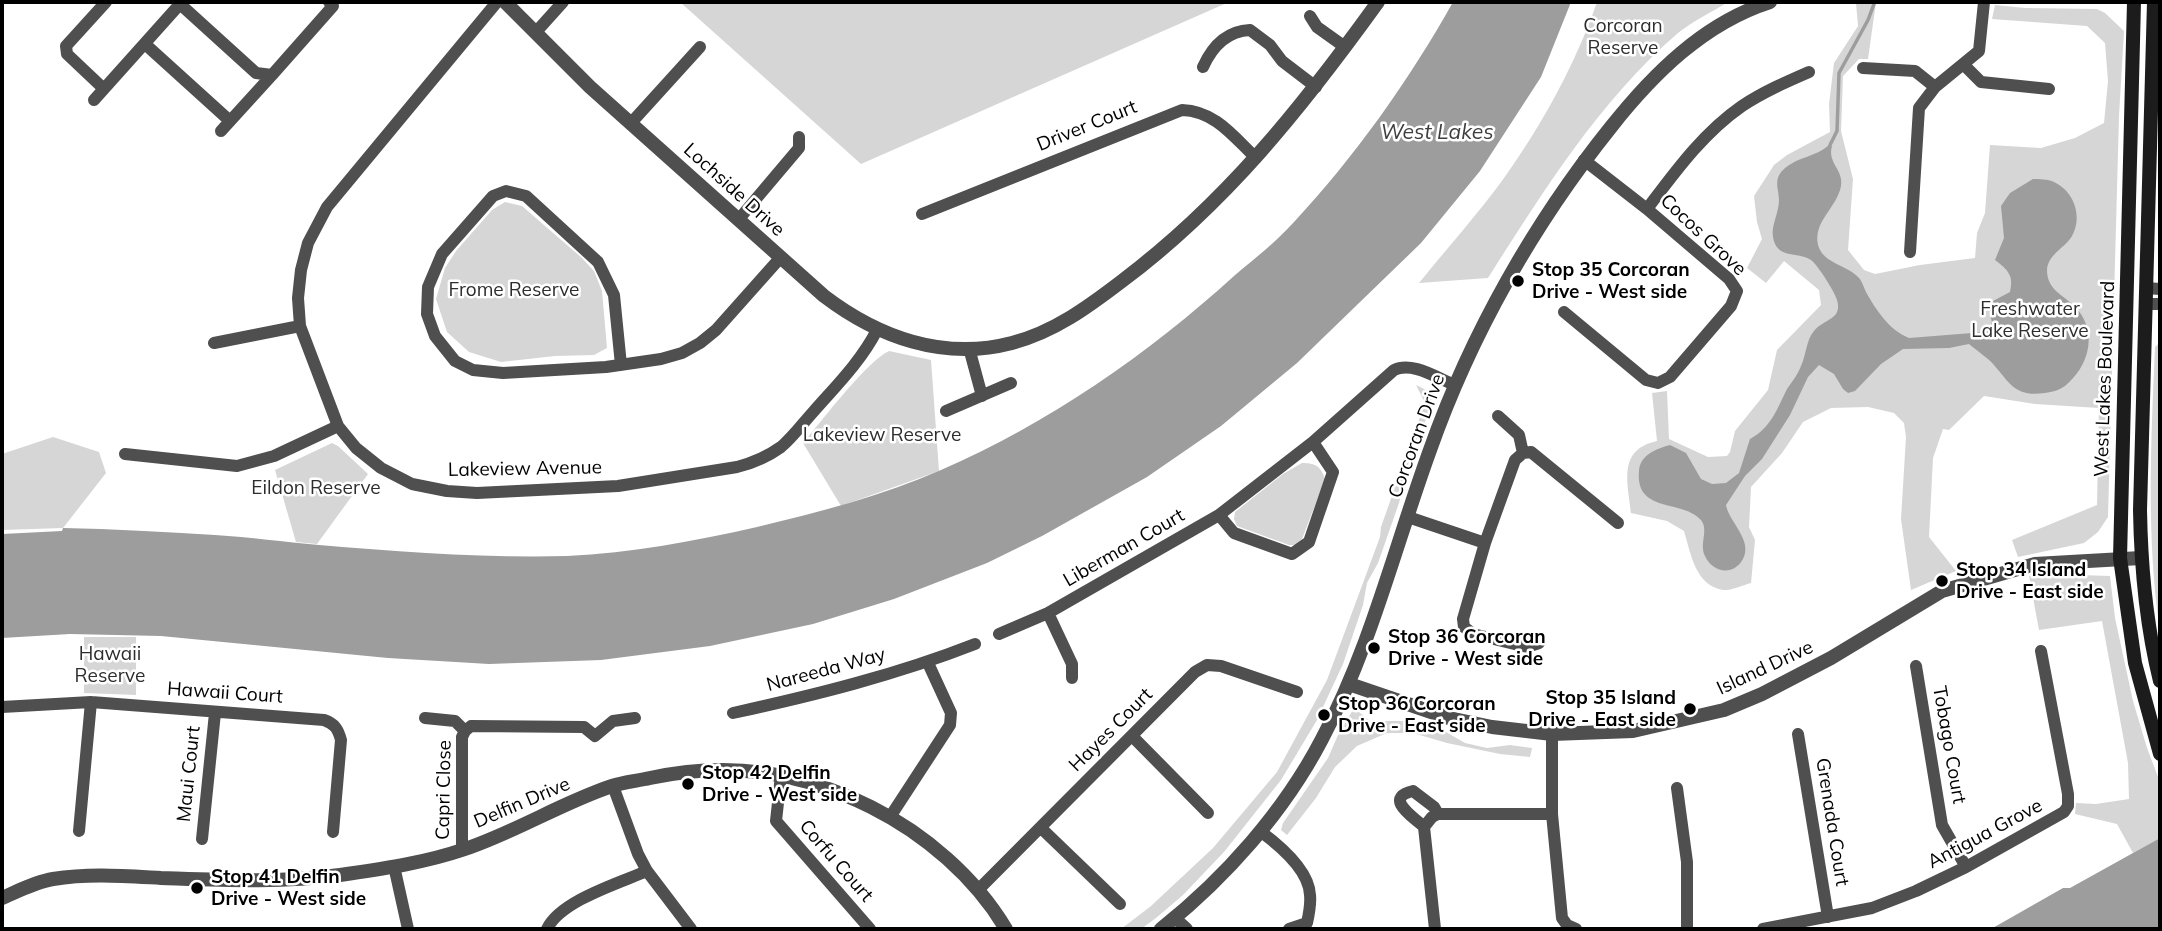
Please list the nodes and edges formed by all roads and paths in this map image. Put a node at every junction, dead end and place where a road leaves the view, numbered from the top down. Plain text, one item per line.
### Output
1 (106, 2) edge
2 (328, 2) edge
3 (496, 2) edge
4 (505, 2) edge
5 (563, 2) edge
6 (1378, 2) edge
7 (1770, 2) edge
8 (1984, 2) edge
9 (2134, 2) edge
10 (2154, 2) edge
11 (179, 3) edge
12 (1310, 16) dead end
13 (536, 32) junction
14 (145, 44) junction
15 (700, 47) dead end
16 (1345, 47) junction
17 (1964, 65) junction
18 (1203, 68) dead end
19 (1863, 68) dead end
20 (1809, 72) dead end
21 (272, 75) junction
22 (1316, 87) junction
23 (1936, 88) junction
24 (104, 89) junction
25 (2049, 89) dead end
26 (2152, 96) junction
27 (94, 100) dead end
28 (230, 121) junction
29 (631, 123) junction
30 (220, 131) dead end
31 (799, 137) dead end
32 (1256, 158) junction
33 (1584, 160) junction
34 (2129, 161) junction
35 (1647, 209) junction
36 (922, 214) dead end
37 (739, 219) junction
38 (1910, 251) dead end
39 (781, 257) junction
40 (2153, 288) edge
41 (2127, 299) junction
42 (2153, 304) edge
43 (1564, 312) dead end
44 (300, 326) junction
45 (877, 330) junction
46 (214, 343) dead end
47 (969, 348) junction
48 (621, 365) junction
49 (1011, 383) dead end
50 (1455, 385) junction
51 (982, 396) junction
52 (946, 411) dead end
53 (1498, 416) dead end
54 (338, 426) junction
55 (1313, 442) junction
56 (1523, 453) junction
57 (125, 454) dead end
58 (1219, 515) junction
59 (1408, 517) junction
60 (1618, 523) dead end
61 (1485, 543) junction
62 (2120, 558) junction
63 (2141, 558) junction
64 (1048, 613) junction
65 (999, 634) dead end
66 (975, 643) dead end
67 (1539, 643) dead end
68 (2041, 651) dead end
69 (928, 663) junction
70 (1916, 666) dead end
71 (1072, 678) dead end
72 (2160, 681) edge
73 (1349, 684) junction
74 (1297, 692) dead end
75 (91, 702) junction
76 (2, 707) edge
77 (215, 713) junction
78 (733, 713) dead end
79 (425, 718) dead end
80 (635, 718) dead end
81 (465, 730) junction
82 (1552, 734) junction
83 (1798, 734) dead end
84 (1133, 737) junction
85 (2160, 754) edge
86 (781, 775) junction
87 (613, 786) junction
88 (1677, 788) dead end
89 (1208, 813) dead end
90 (1438, 814) junction
91 (1552, 814) junction
92 (890, 817) junction
93 (1424, 827) junction
94 (1041, 828) junction
95 (79, 831) dead end
96 (1260, 831) junction
97 (333, 832) dead end
98 (202, 839) dead end
99 (462, 850) junction
100 (394, 866) junction
101 (1966, 867) junction
102 (647, 871) junction
103 (978, 890) junction
104 (2, 898) edge
105 (1120, 904) dead end
106 (1828, 917) junction
107 (1175, 918) junction
108 (408, 929) edge
109 (547, 929) edge
110 (691, 929) edge
111 (870, 929) edge
112 (1006, 929) edge
113 (1161, 929) edge
114 (1187, 929) edge
115 (1289, 929) edge
116 (1435, 929) edge
117 (1576, 929) edge
118 (1687, 929) edge
119 (1763, 929) edge

1 - 24 street
2 - 21 street
3 - 44 street, Lakeview Avenue
4 - 13 street, Lochside Drive
5 - 13 street
6 - 16 street, Lochside Drive
7 - 33 street, Corcoran Drive
8 - 17 street
9 - 34 main road, West Lakes Boulevard
10 - 26 main road, West Lakes Boulevard
11 - 14 street
11 - 21 street
12 - 16 street
13 - 29 street, Lochside Drive
14 - 24 street
14 - 28 street
15 - 29 street
16 - 22 street, Lochside Drive
17 - 23 street
17 - 25 street
18 - 22 street
19 - 23 street
20 - 35 street
21 - 28 street
22 - 32 street, Lochside Drive
23 - 38 street
24 - 27 street
26 - 34 main road
26 - 40 main road, West Lakes Boulevard
28 - 30 street
29 - 37 street, Lochside Drive
31 - 37 street
32 - 36 street, Driver Court
32 - 47 street, Lochside Drive
33 - 35 street, Cocos Grove
33 - 50 street, Corcoran Drive
34 - 41 main road, West Lakes Boulevard
35 - 43 street, Cocos Grove
37 - 39 street, Lochside Drive
39 - 45 street, Lochside Drive
39 - 48 street
40 - 41 main road
40 - 42 main road, West Lakes Boulevard
41 - 42 main road
41 - 62 main road, West Lakes Boulevard
42 - 63 main road, West Lakes Boulevard
44 - 46 street
44 - 54 street, Lakeview Avenue
45 - 47 street, Lochside Drive
45 - 54 street, Lakeview Avenue
47 - 51 street
48 - 48 street
49 - 51 street
50 - 55 street, Liberman Court
50 - 59 street, Corcoran Drive
51 - 52 street
53 - 56 street
54 - 57 street
55 - 58 street, Liberman Court
55 - 58 street
56 - 60 street
56 - 61 street
58 - 64 street, Liberman Court
59 - 61 street
59 - 73 street, Corcoran Drive
61 - 67 street
62 - 63 street, Island Drive
62 - 82 street, Island Drive
62 - 85 main road, West Lakes Boulevard
63 - 72 main road, West Lakes Boulevard
64 - 65 street, Liberman Court
64 - 71 street
66 - 69 street, Nareeda Way
68 - 101 street, Antigua Grove
69 - 78 street, Nareeda Way
69 - 92 street
70 - 101 street, Tobago Court
73 - 82 street, Island Drive
73 - 96 street, Corcoran Drive
74 - 84 street, Hayes Court
75 - 76 street, Hawaii Court
75 - 77 street, Hawaii Court
75 - 95 street
77 - 97 street, Hawaii Court
77 - 98 street, Maui Court
79 - 81 street, Capri Close
80 - 81 street, Capri Close
81 - 99 street, Capri Close
82 - 91 street
83 - 106 street, Grenada Court
84 - 89 street
84 - 94 street, Hayes Court
86 - 87 street, Delfin Drive
86 - 92 street, Delfin Drive
86 - 111 street, Corfu Court
87 - 99 street, Delfin Drive
87 - 102 street
88 - 118 street
90 - 91 street
90 - 93 street
90 - 93 street
91 - 117 street
92 - 103 street, Delfin Drive
93 - 116 street
94 - 103 street, Hayes Court
94 - 105 street
96 - 107 street, Corcoran Drive
96 - 115 street
99 - 100 street, Delfin Drive
100 - 104 street, Delfin Drive
100 - 108 street
101 - 106 street, Antigua Grove
102 - 109 street
102 - 110 street
103 - 112 street, Delfin Drive
106 - 119 street, Antigua Grove
107 - 113 street, Corcoran Drive
107 - 114 street

